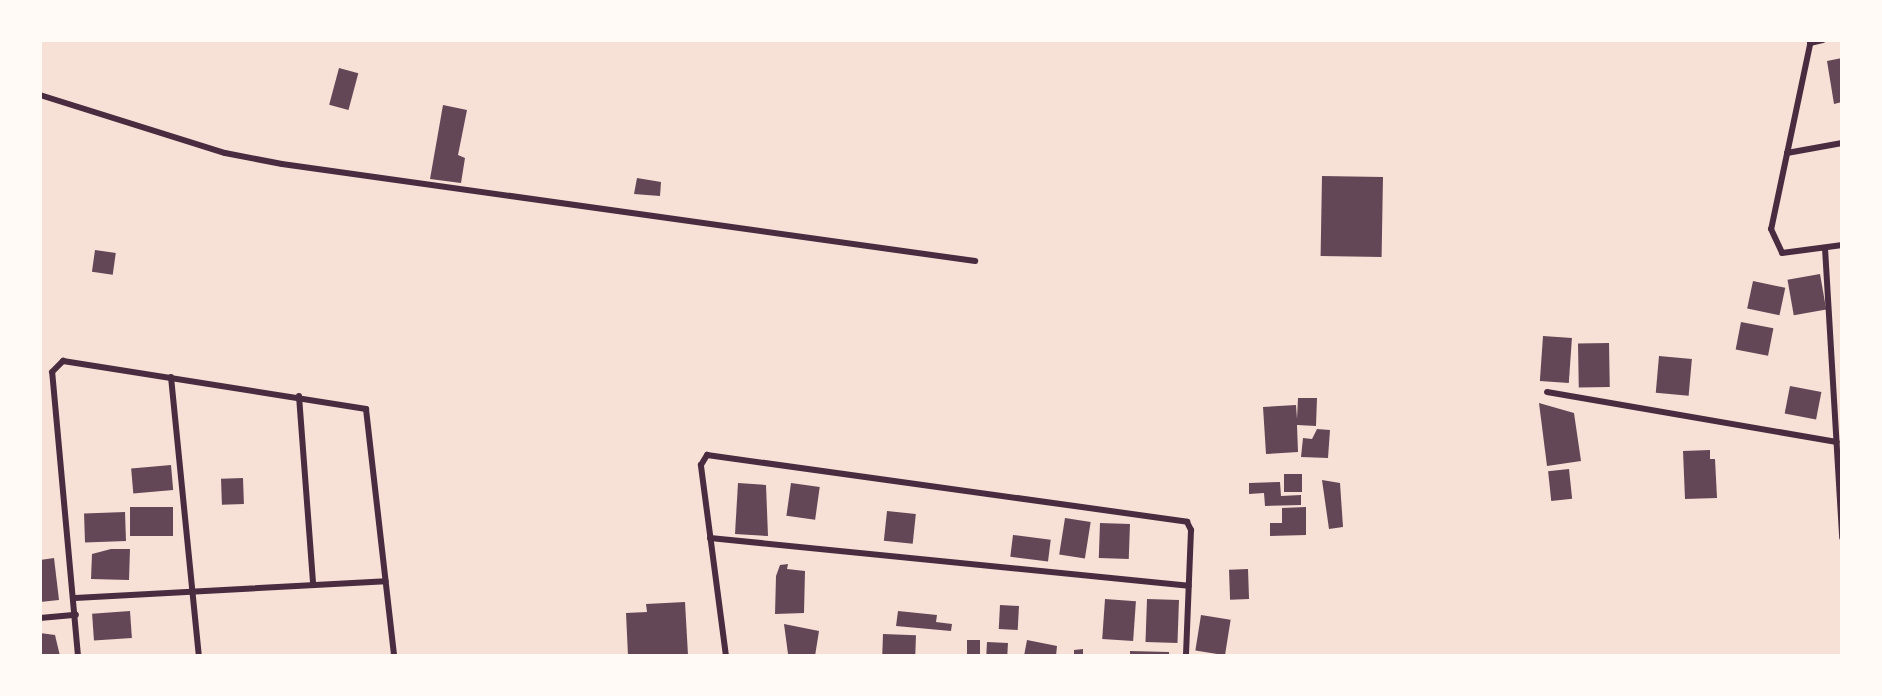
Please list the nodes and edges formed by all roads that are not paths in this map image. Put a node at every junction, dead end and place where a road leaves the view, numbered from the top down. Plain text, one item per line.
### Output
1 (1823, 40) edge
2 (1811, 42) edge
3 (40, 95) edge
4 (1842, 143) edge
5 (1787, 153) junction
6 (1842, 245) edge
7 (1825, 248) junction
8 (975, 261) dead end
9 (171, 377) junction
10 (1833, 377) junction
11 (1842, 379) edge
12 (1547, 392) dead end
13 (299, 396) junction
14 (1837, 442) junction
15 (710, 538) junction
16 (1842, 538) edge
17 (386, 580) junction
18 (313, 584) junction
19 (1189, 586) junction
20 (193, 589) junction
21 (75, 598) junction
22 (76, 615) junction
23 (40, 618) edge
24 (78, 656) edge
25 (199, 656) edge
26 (394, 656) edge
27 (726, 656) edge
28 (1186, 656) edge

1 - 2 street
2 - 5 street
3 - 8 street
4 - 5 street
5 - 7 street
6 - 7 street
7 - 10 street
9 - 13 street
9 - 20 street
9 - 21 street
10 - 11 street
10 - 14 street
12 - 14 street
13 - 17 street
13 - 18 street
14 - 16 street
15 - 19 street
15 - 19 street
15 - 27 street
17 - 18 street
17 - 26 street
18 - 20 street
19 - 28 street
20 - 21 street
20 - 25 street
21 - 22 street
22 - 23 street
22 - 24 street

